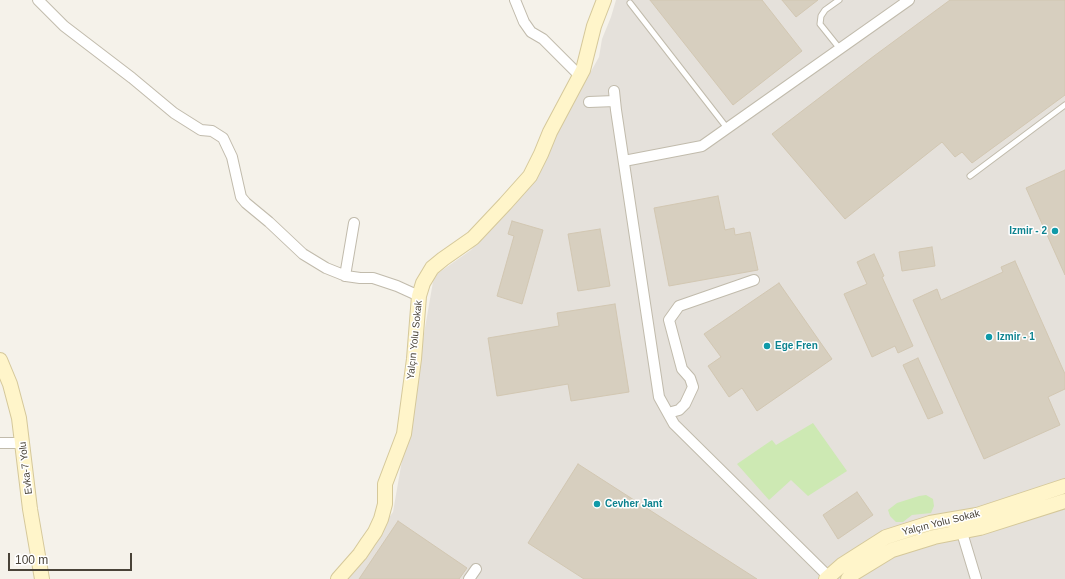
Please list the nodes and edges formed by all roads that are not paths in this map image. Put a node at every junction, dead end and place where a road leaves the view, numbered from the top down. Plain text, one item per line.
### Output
1 (38, 0) edge
2 (515, 0) edge
3 (604, 0) edge
4 (839, 0) edge
5 (909, 0) edge
6 (630, 3) dead end
7 (840, 49) junction
8 (580, 76) junction
9 (614, 91) dead end
10 (615, 101) junction
11 (589, 102) dead end
12 (1065, 104) edge
13 (727, 128) junction
14 (624, 161) junction
15 (970, 176) dead end
16 (354, 223) dead end
17 (345, 276) junction
18 (754, 280) dead end
19 (419, 296) junction
20 (0, 360) edge
21 (668, 413) junction
22 (0, 443) edge
23 (23, 443) junction
24 (1065, 486) edge
25 (1065, 501) edge
26 (960, 525) junction
27 (476, 569) dead end
28 (828, 578) edge
29 (42, 579) edge
30 (338, 579) edge
31 (469, 579) edge
32 (848, 579) edge
33 (976, 579) edge

1 - 17 street
2 - 8 street
3 - 8 street, Yalçın Yolu Sokak
4 - 7 lane
5 - 7 street
6 - 13 lane
7 - 13 street
8 - 19 street, Yalçın Yolu Sokak
9 - 10 street
10 - 11 street
10 - 14 street
12 - 15 lane
13 - 14 street
14 - 21 street
16 - 17 street
17 - 19 street
18 - 21 street
19 - 30 street, Yalçın Yolu Sokak
20 - 23 street, Evka-7 Yolu
21 - 28 street
22 - 23 street
23 - 29 street, Evka-7 Yolu
24 - 26 street, Yalçın Yolu Sokak
25 - 26 street, Yalçın Yolu Sokak
26 - 28 street, Yalçın Yolu Sokak
26 - 32 street, Yalçın Yolu Sokak
26 - 33 street
27 - 31 street

